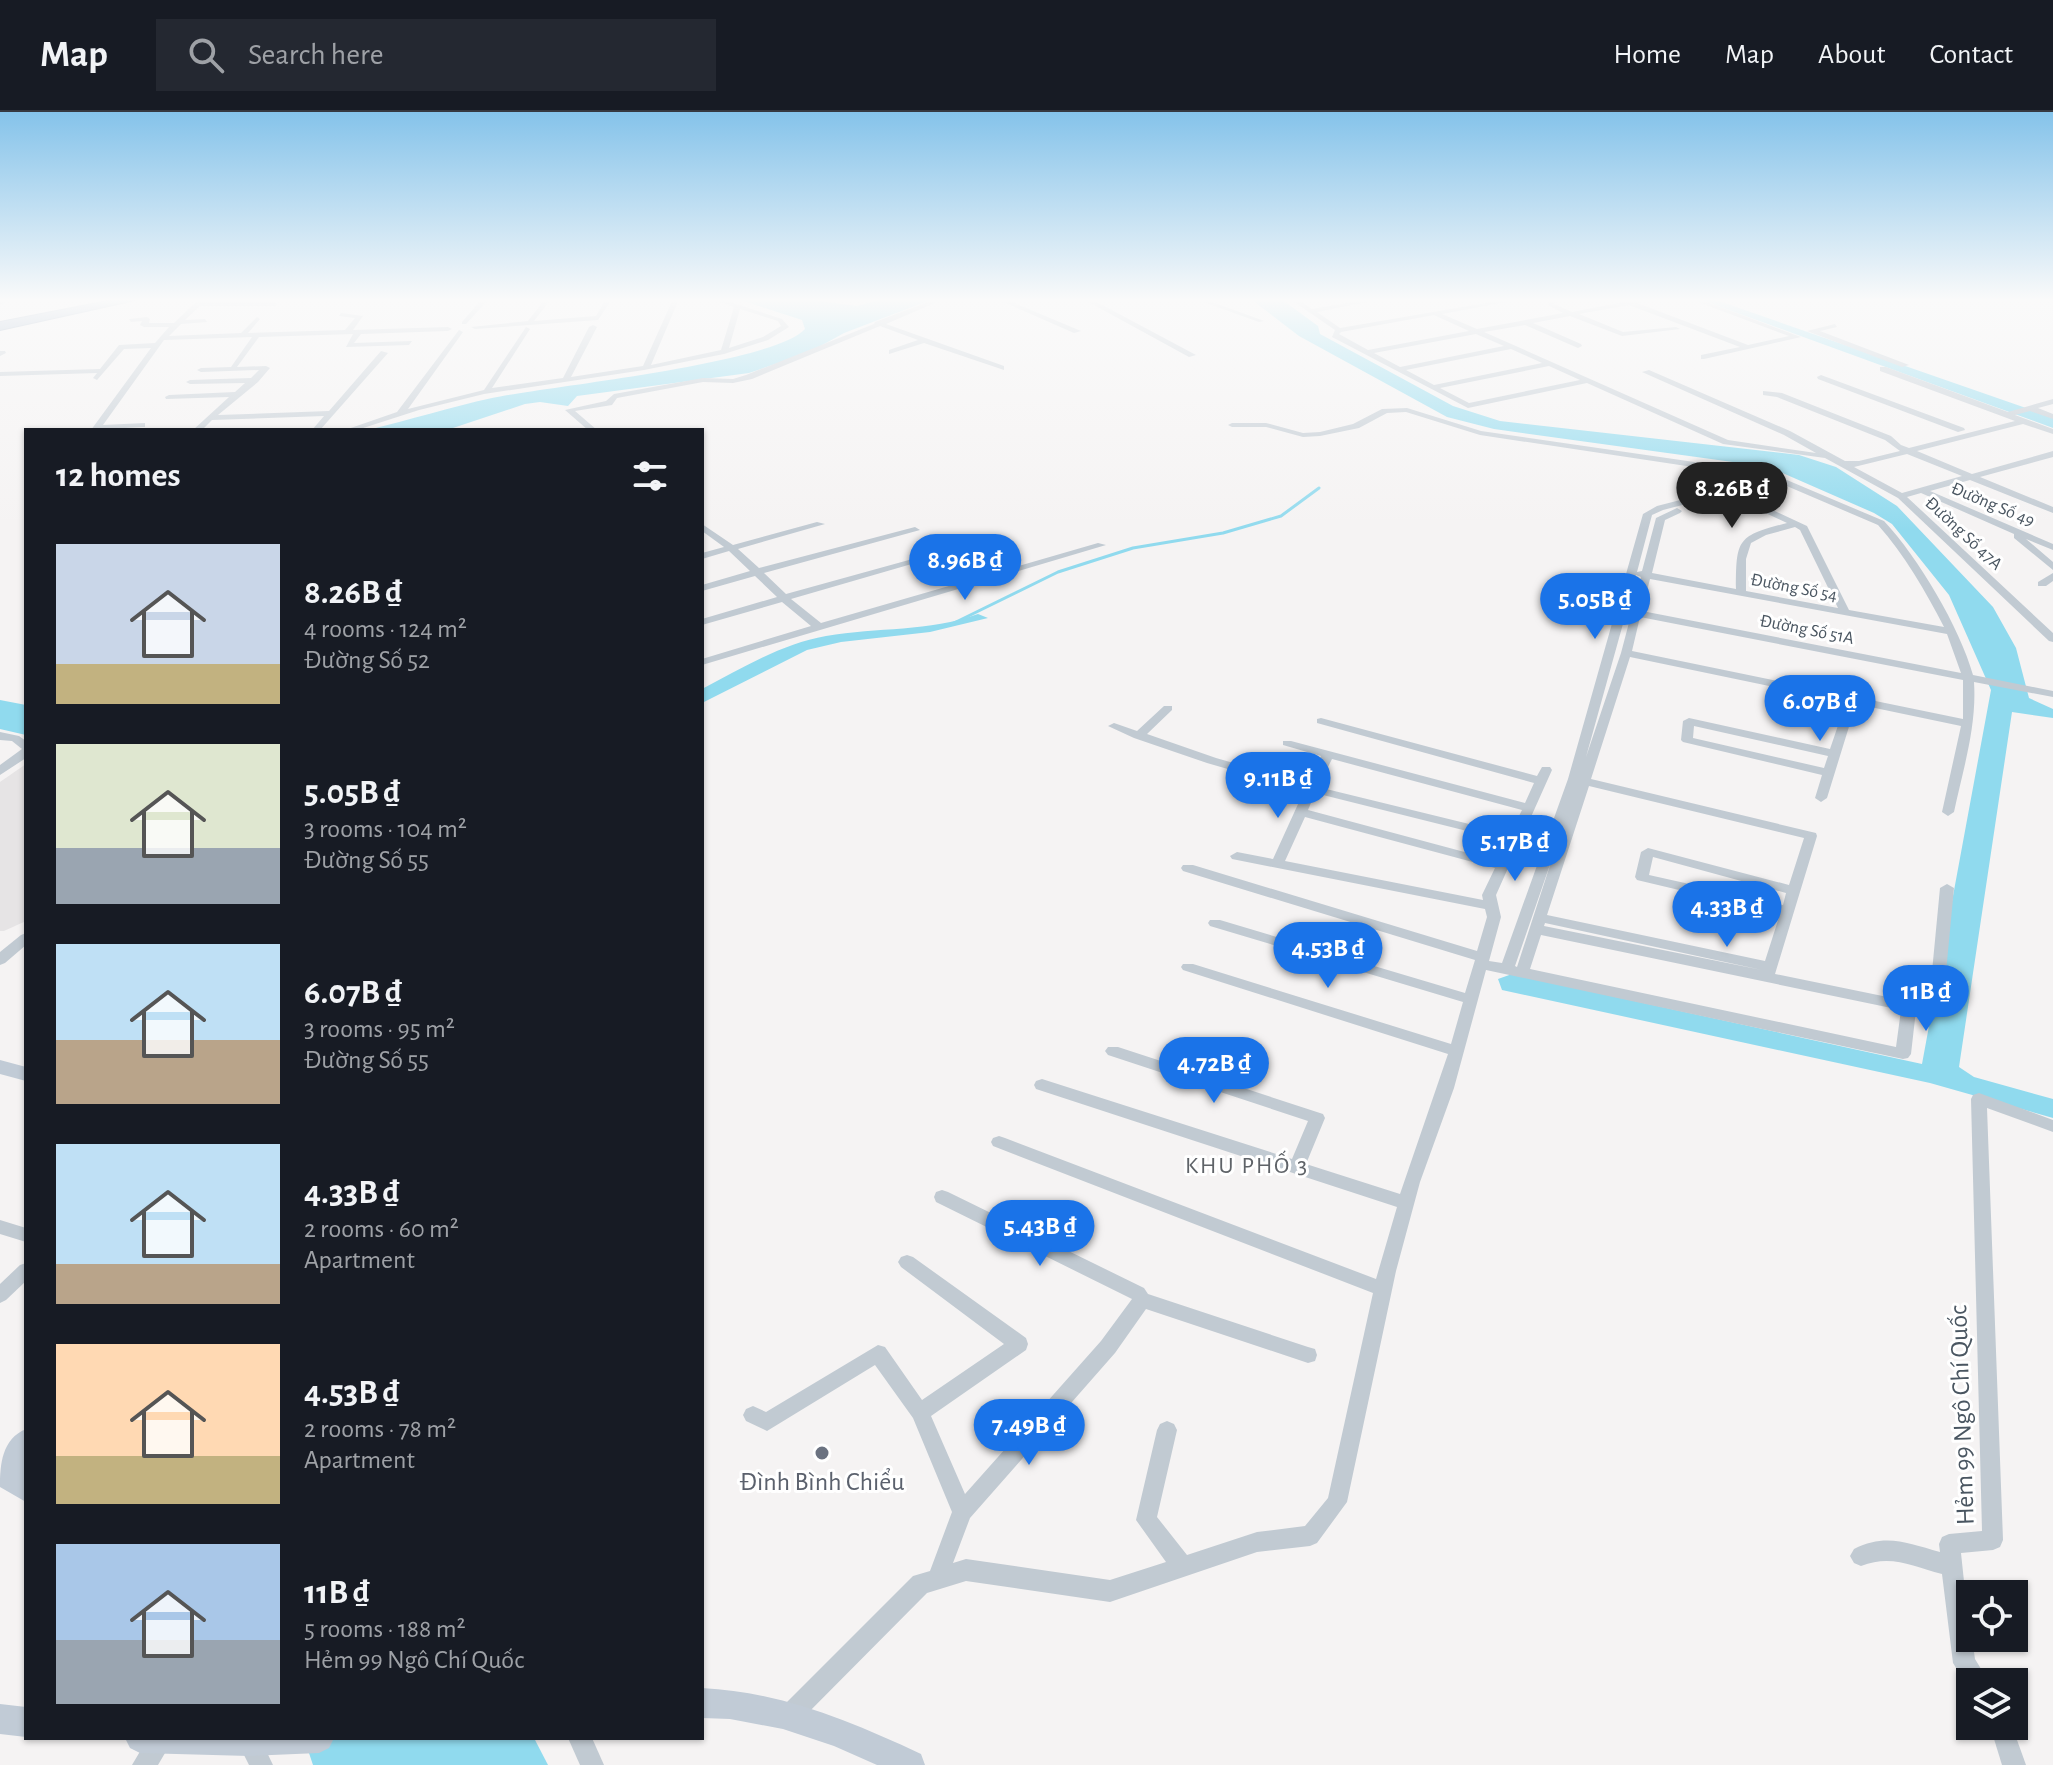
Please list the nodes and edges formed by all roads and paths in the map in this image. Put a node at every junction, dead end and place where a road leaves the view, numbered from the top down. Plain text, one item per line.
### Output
1 (14, 376) edge
2 (135, 376) edge
3 (260, 376) edge
4 (364, 376) edge
5 (427, 376) edge
6 (496, 376) edge
7 (567, 376) edge
8 (585, 376) edge
9 (751, 376) edge
10 (1413, 376) edge
11 (1488, 376) edge
12 (1576, 376) edge
13 (1655, 376) edge
14 (1903, 376) edge
15 (1821, 377) dead end
16 (566, 379) junction
17 (1587, 381) junction
18 (190, 382) dead end
19 (256, 382) junction
20 (2, 387) dead end
21 (1433, 387) junction
22 (486, 392) junction
23 (239, 394) junction
24 (169, 397) dead end
25 (2053, 401) edge
26 (2031, 409) junction
27 (333, 413) junction
28 (258, 415) junction
29 (399, 415) junction
30 (2011, 415) junction
31 (2053, 417) edge
32 (212, 418) junction
33 (2023, 421) junction
34 (142, 425) dead end
35 (1232, 425) dead end
36 (97, 428) edge
37 (108, 428) edge
38 (200, 428) edge
39 (247, 428) edge
40 (318, 428) edge
41 (356, 428) edge
42 (591, 428) edge
43 (1961, 430) junction
44 (2053, 432) edge
45 (1800, 441) junction
46 (1905, 447) junction
47 (1779, 451) junction
48 (2053, 454) edge
49 (1831, 457) junction
50 (2036, 458) junction
51 (1844, 464) junction
52 (2053, 465) edge
53 (1974, 475) junction
54 (1783, 480) junction
55 (1921, 490) junction
56 (1730, 494) junction
57 (1901, 496) junction
58 (2053, 507) edge
59 (820, 524) dead end
60 (1796, 524) junction
61 (704, 526) edge
62 (2009, 528) junction
63 (915, 530) dead end
64 (1101, 545) dead end
65 (2053, 547) edge
66 (731, 548) junction
67 (948, 552) dead end
68 (704, 555) edge
69 (2053, 567) edge
70 (757, 572) junction
71 (1632, 573) junction
72 (1646, 575) junction
73 (2053, 576) edge
74 (2042, 584) dead end
75 (704, 587) edge
76 (1741, 593) junction
77 (784, 598) junction
78 (1621, 610) junction
79 (1845, 612) junction
80 (1636, 613) junction
81 (704, 621) edge
82 (819, 627) junction
83 (1951, 632) junction
84 (2053, 639) edge
85 (1626, 653) junction
86 (704, 661) edge
87 (1969, 679) junction
88 (2053, 694) edge
89 (1852, 699) junction
90 (1168, 708) dead end
91 (1321, 721) dead end
92 (1966, 723) junction
93 (1114, 726) dead end
94 (0, 736) edge
95 (1138, 736) junction
96 (1287, 743) dead end
97 (24, 747) edge
98 (24, 751) edge
99 (1328, 754) junction
100 (1836, 754) junction
101 (0, 771) edge
102 (1830, 773) junction
103 (1580, 780) junction
104 (1310, 787) junction
105 (1821, 798) dead end
106 (1529, 808) junction
107 (1302, 812) junction
108 (1948, 812) dead end
109 (1513, 839) junction
110 (1237, 856) dead end
111 (1277, 864) junction
112 (1502, 866) junction
113 (1188, 868) dead end
114 (1947, 888) dead end
115 (1795, 891) junction
116 (1491, 906) junction
117 (1788, 911) junction
118 (1215, 923) dead end
119 (1538, 924) junction
120 (24, 939) edge
121 (3, 954) edge
122 (24, 955) edge
123 (1482, 961) junction
124 (1188, 967) dead end
125 (1514, 970) junction
126 (1769, 972) junction
127 (1470, 999) junction
128 (1909, 1007) junction
129 (1113, 1051) dead end
130 (1456, 1051) junction
131 (0, 1067) edge
132 (24, 1073) edge
133 (1042, 1085) dead end
134 (2053, 1126) edge
135 (999, 1142) dead end
136 (1297, 1167) junction
137 (942, 1197) dead end
138 (1406, 1203) junction
139 (0, 1227) edge
140 (24, 1234) edge
141 (907, 1262) dead end
142 (24, 1272) edge
143 (1385, 1280) junction
144 (0, 1295) edge
145 (1142, 1300) junction
146 (1308, 1355) dead end
147 (920, 1413) junction
148 (753, 1415) dead end
149 (1167, 1430) dead end
150 (24, 1444) edge
151 (24, 1489) edge
152 (962, 1512) junction
153 (1861, 1556) dead end
154 (1949, 1565) junction
155 (1182, 1566) junction
156 (937, 1579) junction
157 (1968, 1668) edge
158 (704, 1703) edge
159 (789, 1716) junction
160 (0, 1719) edge
161 (24, 1722) edge
162 (305, 1740) edge
163 (581, 1740) edge
164 (2006, 1740) edge
165 (148, 1748) edge
166 (253, 1748) edge
167 (592, 1765) edge
168 (910, 1765) edge
169 (2014, 1765) edge

1 - 20 street
2 - 36 street
3 - 19 street
4 - 27 street
5 - 29 street
6 - 22 street
7 - 16 street
8 - 16 street
9 - 42 street
10 - 21 street
11 - 21 street
12 - 17 street
13 - 45 street, Đường Số 47A
14 - 30 street
15 - 43 street
16 - 22 street
17 - 21 street
17 - 47 street
18 - 19 street
19 - 23 street
22 - 29 street
23 - 24 street
23 - 32 street
25 - 26 street
26 - 30 street
26 - 31 street
27 - 28 street
27 - 40 street
28 - 32 street
28 - 39 street
29 - 41 street
30 - 33 street
30 - 43 street
32 - 38 street
33 - 44 street
33 - 46 street
34 - 37 street
35 - 54 street
43 - 46 street
45 - 47 street
45 - 49 street, Đường Số 47A
46 - 46 street
46 - 51 street
46 - 53 street
47 - 49 street
48 - 50 street
49 - 51 street, Đường Số 47A
50 - 52 street
50 - 53 street
51 - 57 street, Đường Số 47A
53 - 55 street
53 - 58 street
54 - 56 street
54 - 83 street
55 - 57 street
55 - 62 street, Đường Số 49
56 - 60 street
56 - 71 street
56 - 72 street
57 - 84 street, Đường Số 47A
59 - 66 street
60 - 76 street
60 - 79 street
61 - 66 street
62 - 65 street, Đường Số 49
62 - 69 street
63 - 70 street
64 - 82 street
66 - 68 street
66 - 70 street
67 - 77 street
70 - 75 street
70 - 77 street
71 - 72 street, Đường Số 54
71 - 78 street
72 - 76 street, Đường Số 54
72 - 80 street
73 - 74 street
76 - 79 street, Đường Số 54
77 - 81 street
77 - 82 street
78 - 80 street, Đường Số 51A
78 - 103 street
79 - 83 street, Đường Số 54
80 - 85 street
80 - 87 street, Đường Số 51A
82 - 86 street
83 - 87 street
85 - 89 street
85 - 103 street
87 - 88 street, Đường Số 51A
87 - 92 street
89 - 92 street
89 - 100 street
90 - 95 street
91 - 106 street
92 - 108 street
93 - 95 street
94 - 97 street
95 - 104 street
96 - 99 street
98 - 101 street
99 - 104 street
99 - 106 street
100 - 102 street
100 - 102 street
102 - 105 street
103 - 115 street
103 - 119 street
103 - 125 street
104 - 107 street
104 - 109 street
106 - 109 street
107 - 111 street
107 - 112 street
109 - 112 street
110 - 111 street
111 - 116 street
112 - 116 street
113 - 123 street
114 - 128 street
115 - 117 street
115 - 117 street
116 - 123 street
117 - 126 street
118 - 127 street
119 - 125 street
119 - 126 street
120 - 121 street
121 - 122 street
123 - 125 street
123 - 127 street
124 - 130 street
125 - 128 street
126 - 128 street
127 - 130 street
129 - 136 street
130 - 138 street
131 - 132 main road
133 - 136 street
134 - 154 street, Hẻm 99 Ngô Chí Quốc
135 - 143 street
136 - 138 street
137 - 145 street
138 - 143 street
139 - 140 street
141 - 147 street
142 - 144 street
143 - 155 street
145 - 146 street
145 - 152 street
147 - 148 street
147 - 152 street
149 - 155 street
150 - 151 main road
152 - 156 street
153 - 154 street
154 - 157 street
155 - 156 street
156 - 159 street
158 - 159 main road
159 - 168 main road
160 - 161 main road
162 - 166 main road
163 - 167 street
164 - 169 street
165 - 166 main road

